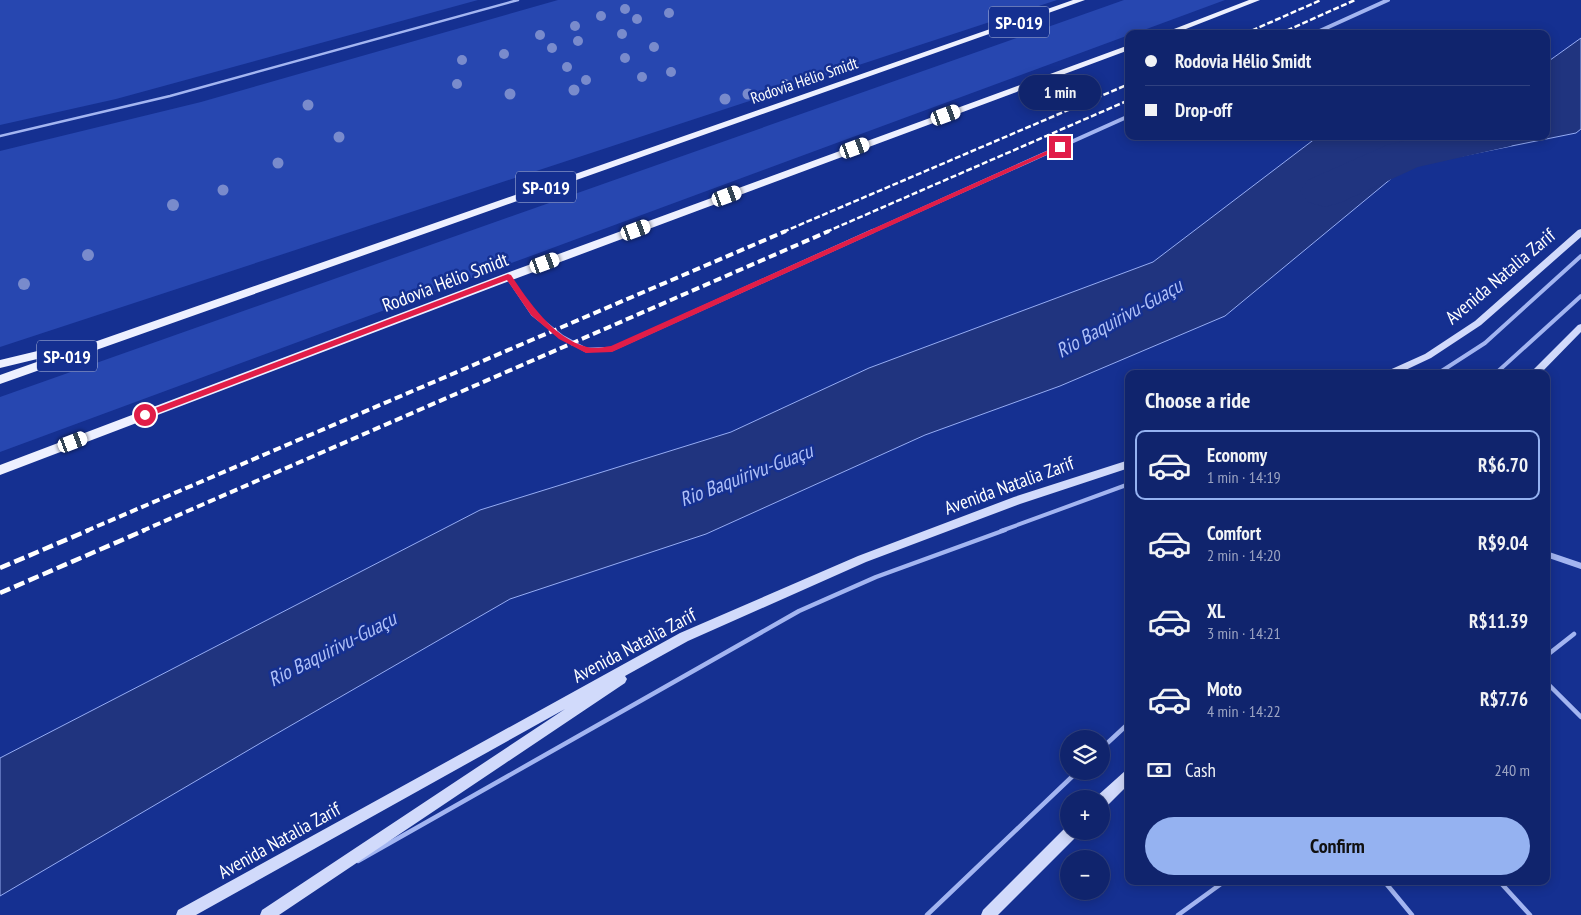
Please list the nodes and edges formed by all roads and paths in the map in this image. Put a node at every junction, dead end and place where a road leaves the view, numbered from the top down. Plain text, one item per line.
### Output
1 (518, 0) edge
2 (1081, 0) edge
3 (1256, 0) edge
4 (1388, 0) edge
5 (1177, 30) edge
6 (1322, 30) edge
7 (1125, 48) edge
8 (1125, 118) edge
9 (0, 136) edge
10 (1581, 232) edge
11 (1581, 256) edge
12 (508, 277) junction
13 (1581, 296) edge
14 (1581, 327) edge
15 (134, 332) junction
16 (0, 364) edge
17 (1397, 370) edge
18 (1443, 370) edge
19 (1498, 370) edge
20 (1538, 370) edge
21 (0, 380) edge
22 (1125, 465) edge
23 (0, 470) edge
24 (1125, 485) edge
25 (1550, 555) edge
26 (1581, 566) edge
27 (1574, 634) dead end
28 (684, 636) junction
29 (1550, 653) edge
30 (1550, 686) edge
31 (1581, 717) edge
32 (1125, 727) edge
33 (1110, 741) edge
34 (1125, 779) edge
35 (1069, 780) edge
36 (1110, 793) edge
37 (1063, 840) edge
38 (1219, 885) edge
39 (1387, 885) edge
40 (1504, 885) edge
41 (283, 905) junction
42 (183, 915) edge
43 (266, 915) edge
44 (927, 915) edge
45 (988, 915) edge
46 (1178, 915) edge
47 (1412, 915) edge
48 (1530, 915) edge

1 - 9 lane
2 - 15 main road, Rodovia Hélio Smidt / SP-019
3 - 5 main road
4 - 6 street
7 - 12 main road, Rodovia Hélio Smidt
8 - 12 street
10 - 17 main road, Avenida Natalia Zarif
11 - 18 lane
12 - 23 main road, Rodovia Hélio Smidt
13 - 19 lane
14 - 20 main road
15 - 16 main road
15 - 21 main road, Rodovia Hélio Smidt / SP-019
22 - 28 main road, Avenida Natalia Zarif
24 - 41 lane
25 - 26 street
27 - 29 lane
28 - 41 main road
28 - 42 main road, Avenida Natalia Zarif
30 - 31 lane
32 - 33 lane
34 - 36 main road
35 - 44 lane
37 - 45 main road
38 - 46 lane
39 - 47 lane
40 - 48 lane
41 - 43 main road

